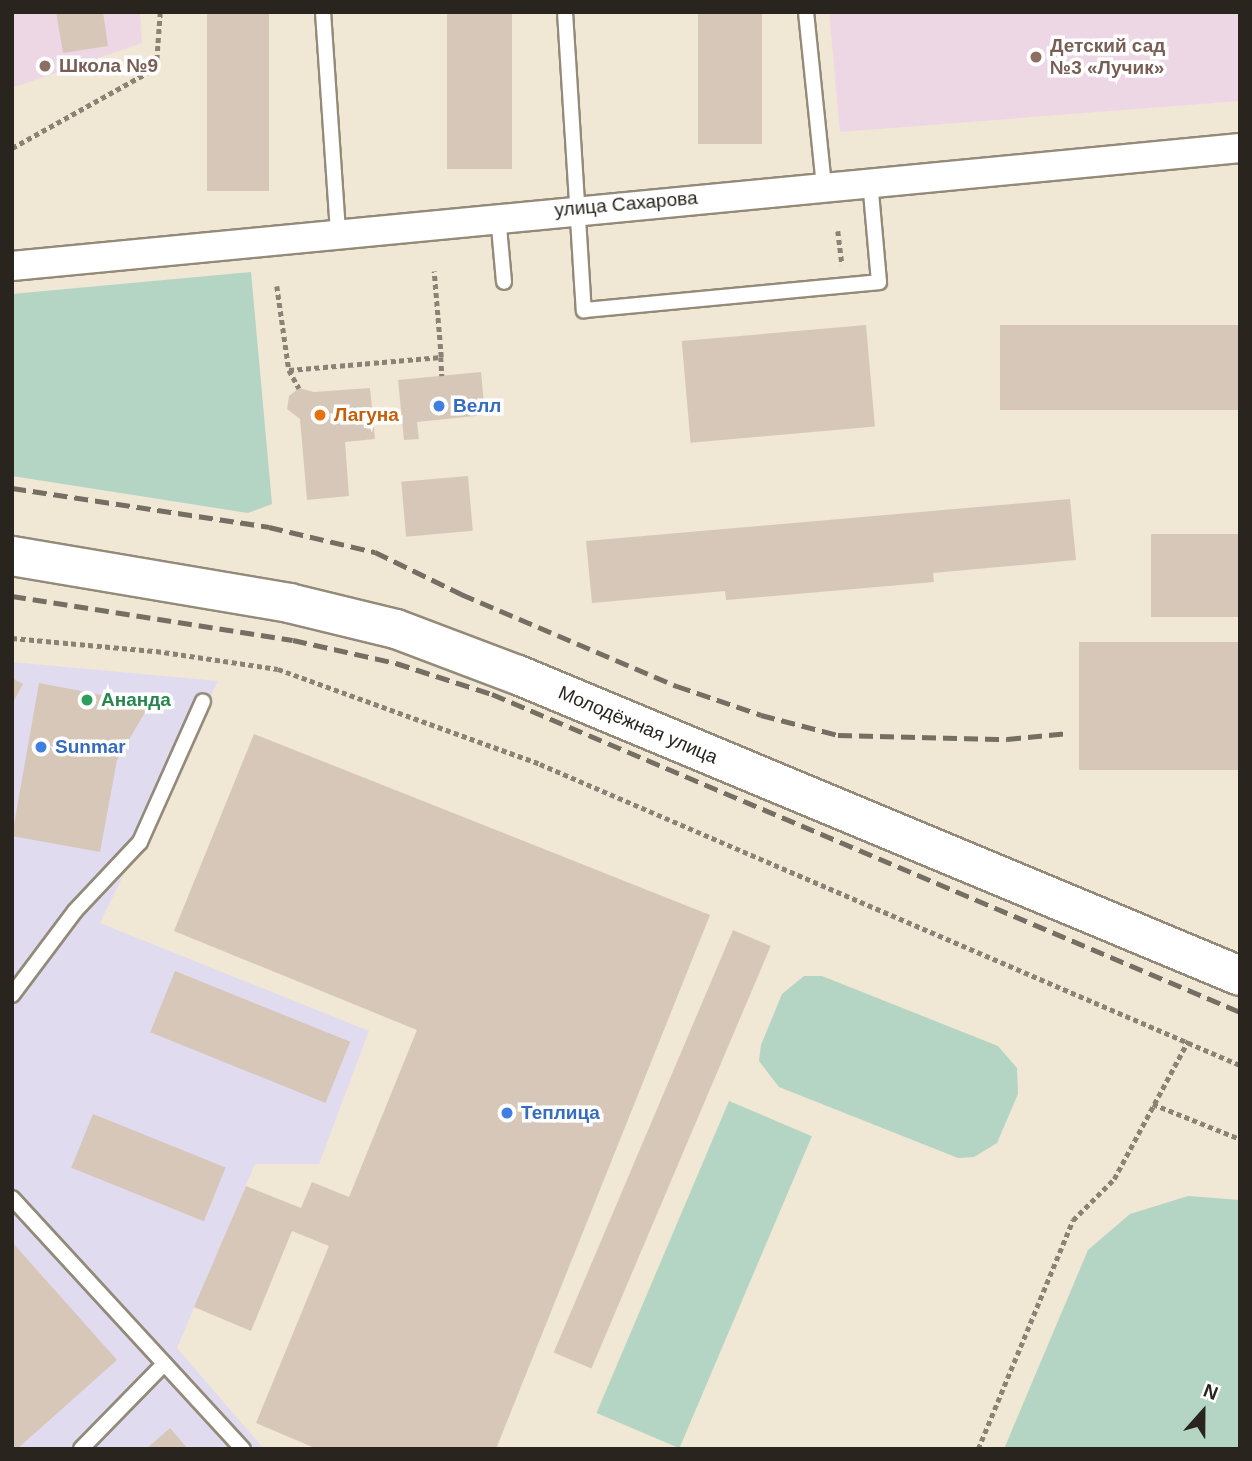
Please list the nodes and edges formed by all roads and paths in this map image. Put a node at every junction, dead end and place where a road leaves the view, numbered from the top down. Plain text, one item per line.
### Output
1 (160, 12) edge
2 (323, 12) edge
3 (565, 12) edge
4 (806, 12) edge
5 (12, 148) edge
6 (1240, 148) edge
7 (870, 181) junction
8 (824, 186) junction
9 (579, 208) junction
10 (498, 216) junction
11 (838, 231) dead end
12 (338, 232) junction
13 (12, 266) edge
14 (434, 271) dead end
15 (504, 282) dead end
16 (277, 286) dead end
17 (844, 286) junction
18 (441, 357) junction
19 (289, 370) junction
20 (442, 376) dead end
21 (299, 388) dead end
22 (12, 556) edge
23 (12, 638) edge
24 (202, 701) dead end
25 (1240, 976) edge
26 (12, 995) edge
27 (1188, 1041) junction
28 (1240, 1065) edge
29 (1153, 1104) junction
30 (1240, 1139) edge
31 (12, 1198) edge
32 (164, 1364) junction
33 (81, 1449) edge
34 (243, 1449) edge
35 (978, 1449) edge

1 - 5 path
2 - 12 lane
3 - 9 lane
4 - 8 lane
6 - 7 street, улица Сахарова
7 - 8 street, улица Сахарова
7 - 17 lane
8 - 9 street, улица Сахарова
9 - 10 street, улица Сахарова
9 - 17 lane
10 - 12 street, улица Сахарова
10 - 15 lane
11 - 17 path
12 - 13 street, улица Сахарова
14 - 18 path
16 - 19 path
18 - 19 path
18 - 20 path
19 - 21 path
22 - 25 main road, Молодёжная улица
23 - 27 path
24 - 26 lane
27 - 28 path
27 - 29 path
29 - 30 path
29 - 35 path
31 - 32 lane
32 - 33 lane
32 - 34 lane

